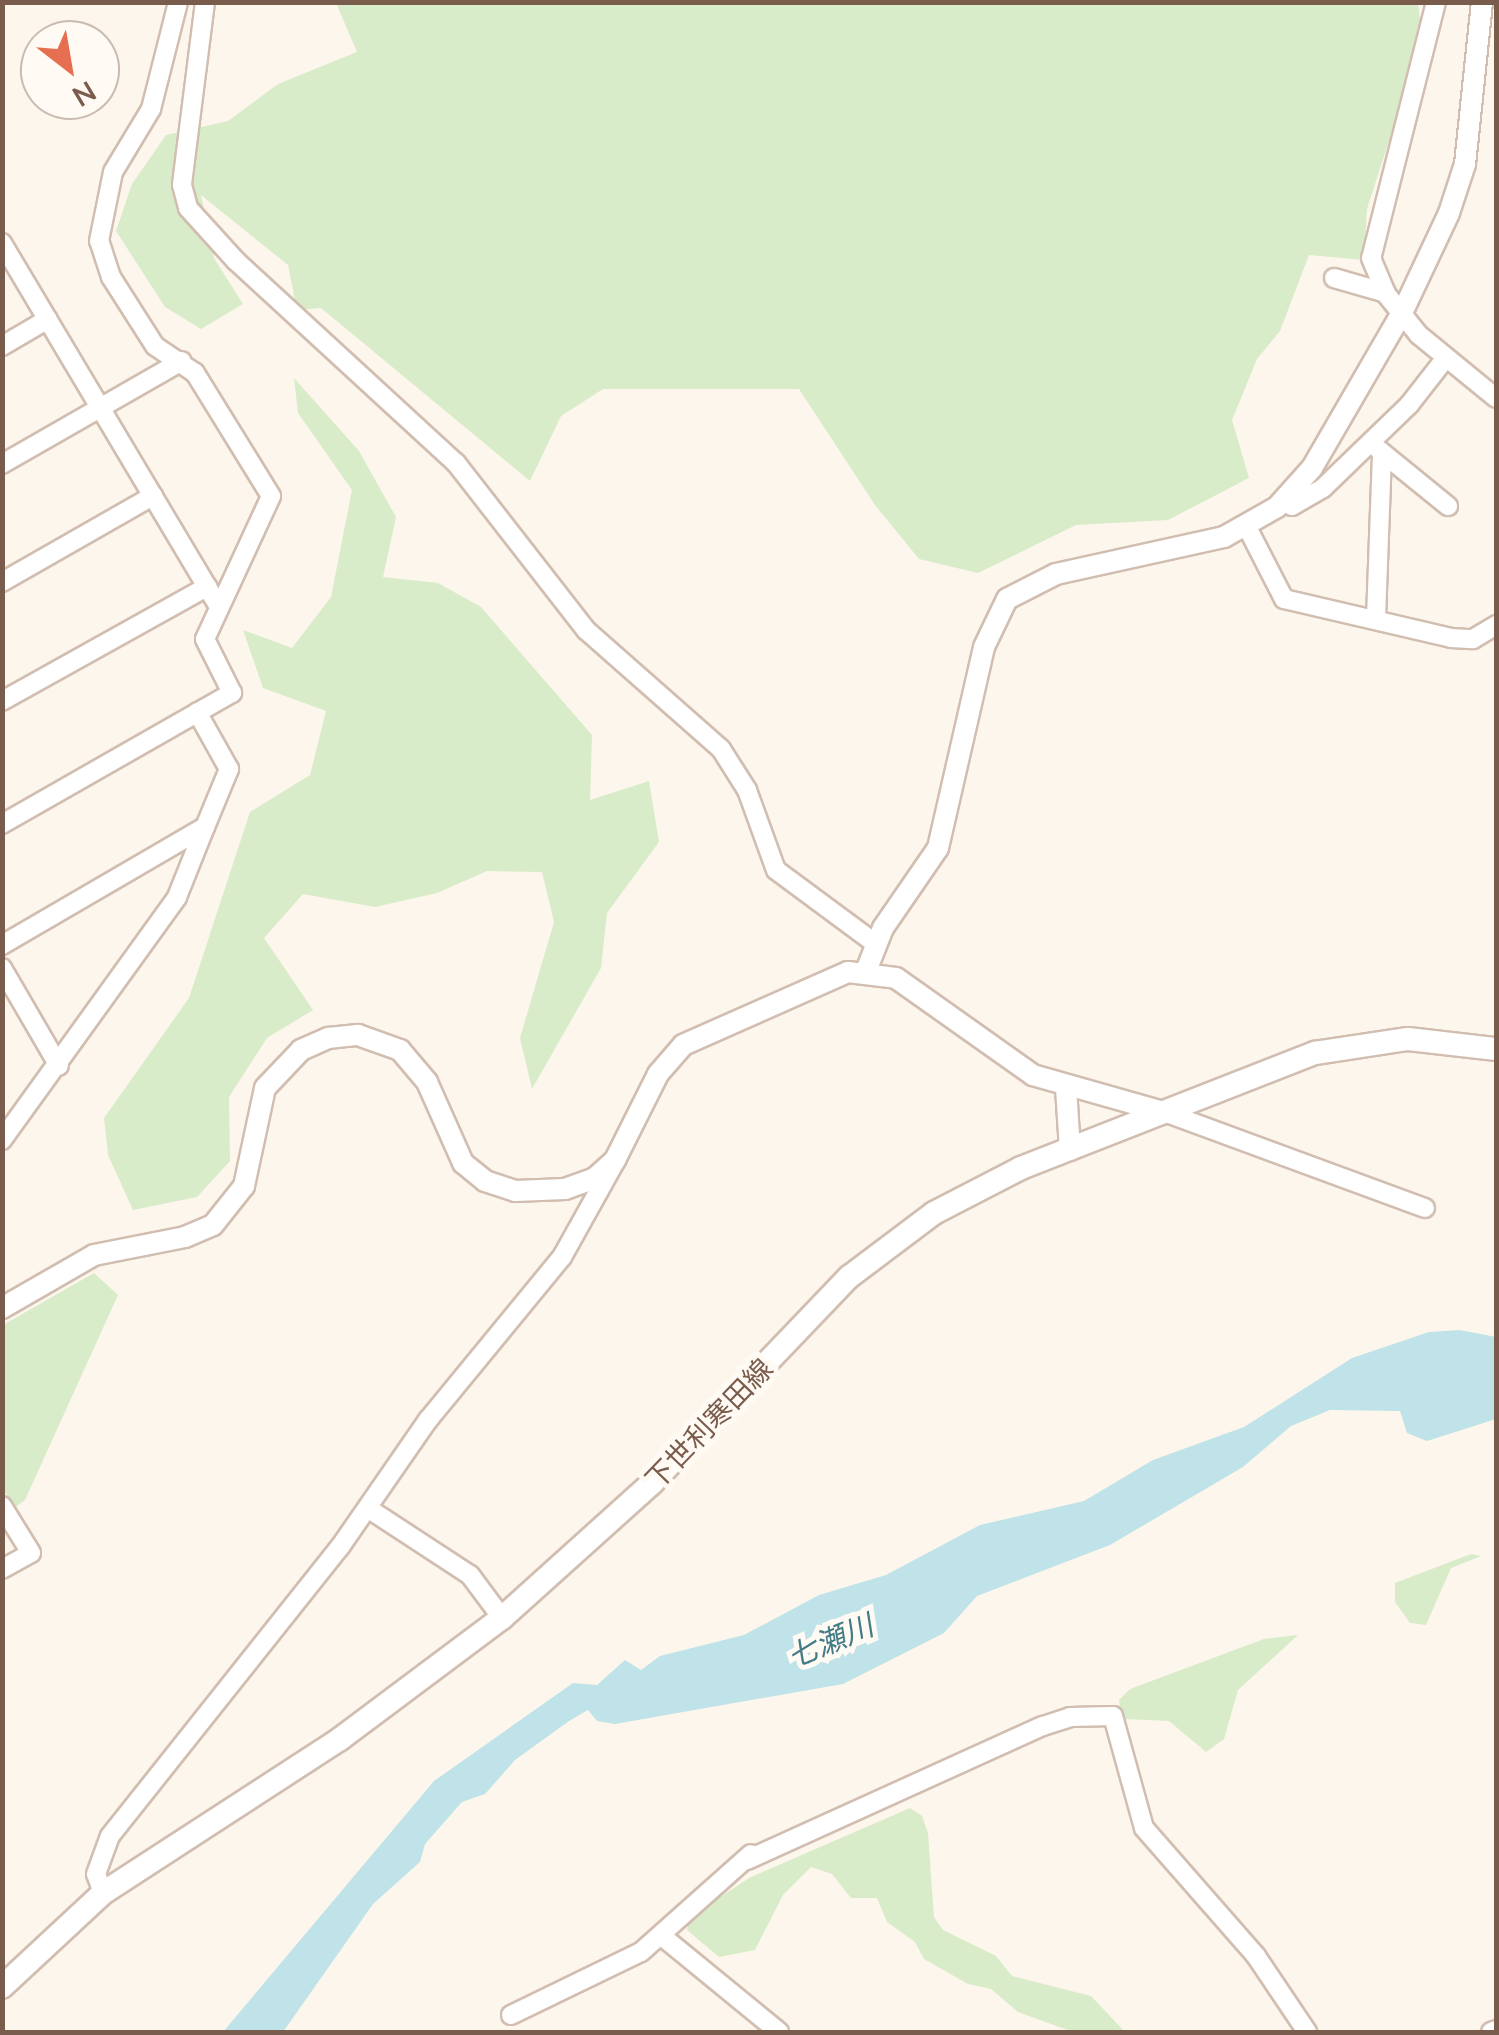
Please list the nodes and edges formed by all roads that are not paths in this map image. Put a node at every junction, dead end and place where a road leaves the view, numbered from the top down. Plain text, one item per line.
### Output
1 (178, 2) edge
2 (205, 2) edge
3 (1436, 2) edge
4 (1482, 2) edge
5 (2, 243) edge
6 (1334, 278) dead end
7 (1386, 293) junction
8 (1402, 312) junction
9 (48, 320) junction
10 (2, 346) edge
11 (1445, 359) junction
12 (182, 360) junction
13 (1496, 398) edge
14 (100, 408) junction
15 (1377, 447) junction
16 (2, 464) edge
17 (153, 496) junction
18 (1284, 501) junction
19 (1448, 506) dead end
20 (1246, 526) junction
21 (2, 582) edge
22 (206, 586) junction
23 (218, 606) junction
24 (1376, 618) junction
25 (1496, 625) edge
26 (2, 701) edge
27 (197, 712) junction
28 (2, 824) edge
29 (205, 827) junction
30 (2, 944) edge
31 (876, 944) junction
32 (2, 968) edge
33 (866, 971) junction
34 (1496, 1049) edge
35 (59, 1066) junction
36 (1066, 1088) junction
37 (1164, 1112) junction
38 (2, 1140) edge
39 (1070, 1150) junction
40 (621, 1151) junction
41 (1425, 1208) dead end
42 (2, 1308) edge
43 (2, 1506) edge
44 (369, 1508) junction
45 (2, 1569) edge
46 (502, 1618) junction
47 (103, 1892) junction
48 (663, 1937) junction
49 (2, 1987) edge
50 (510, 2015) dead end
51 (779, 2032) edge
52 (1307, 2032) edge

1 - 12 street
2 - 31 street
3 - 7 street
4 - 8 street
5 - 9 street
6 - 7 street
7 - 8 street
8 - 11 street
8 - 18 street
9 - 10 street
9 - 14 street
11 - 13 street
11 - 15 street
12 - 14 street
12 - 23 street
14 - 16 street
14 - 17 street
15 - 18 street
15 - 19 street
15 - 24 street
17 - 21 street
17 - 22 street
18 - 20 street
20 - 24 street
20 - 31 street
22 - 23 street
22 - 26 street
23 - 27 street
24 - 25 street
27 - 28 street
27 - 29 street
29 - 30 street
29 - 35 street
31 - 33 street
32 - 35 street
33 - 36 street
33 - 40 street
34 - 37 main road, 下世利寒田線
35 - 38 street
36 - 37 street
36 - 39 street
37 - 39 main road, 下世利寒田線
37 - 41 street
39 - 46 main road, 下世利寒田線
40 - 42 street
40 - 44 street
43 - 45 street
44 - 46 street
44 - 47 street
46 - 47 main road, 下世利寒田線
47 - 49 main road, 下世利寒田線
48 - 50 street
48 - 51 street
48 - 52 street

